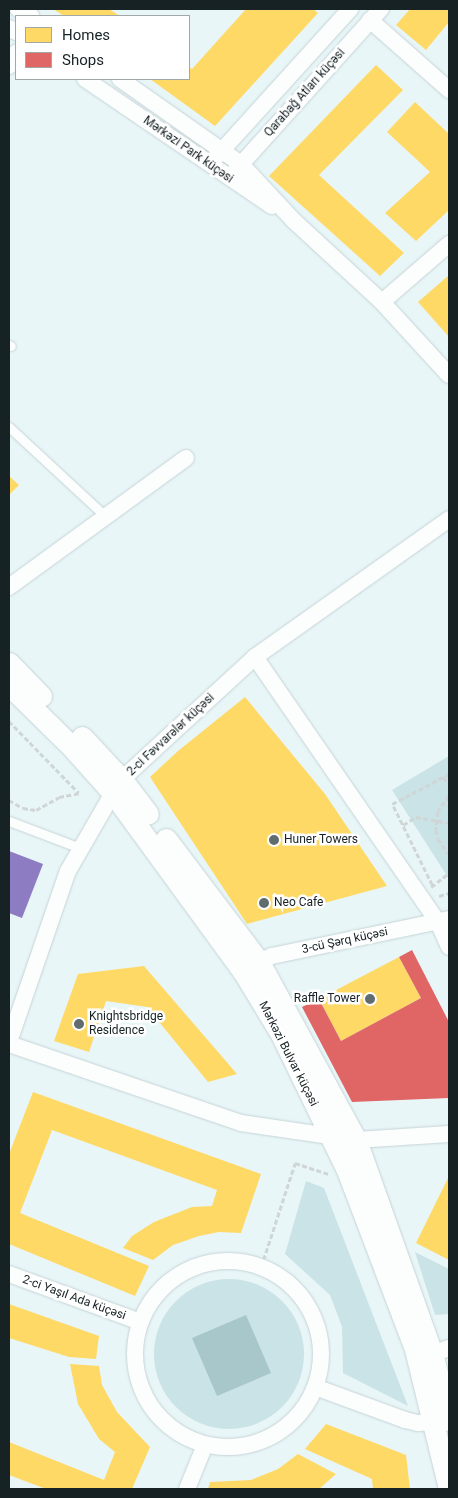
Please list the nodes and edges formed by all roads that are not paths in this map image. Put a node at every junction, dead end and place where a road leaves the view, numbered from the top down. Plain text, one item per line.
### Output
1 (18, 9) edge
2 (350, 9) edge
3 (29, 15) edge
4 (376, 15) edge
5 (15, 55) edge
6 (9, 66) edge
7 (86, 80) edge
8 (121, 80) edge
9 (449, 90) edge
10 (222, 150) junction
11 (241, 164) junction
12 (210, 165) junction
13 (228, 178) junction
14 (293, 220) junction
15 (449, 244) edge
16 (382, 302) junction
17 (449, 375) edge
18 (9, 428) edge
19 (186, 458) dead end
20 (106, 516) junction
21 (449, 519) edge
22 (9, 587) edge
23 (255, 657) junction
24 (9, 664) edge
25 (9, 685) edge
26 (118, 787) junction
27 (9, 821) edge
28 (80, 848) junction
29 (443, 920) edge
30 (449, 947) edge
31 (251, 966) junction
32 (9, 1043) edge
33 (449, 1134) edge
34 (330, 1136) junction
35 (356, 1140) junction
36 (9, 1274) edge
37 (140, 1322) junction
38 (433, 1353) edge
39 (316, 1387) junction
40 (441, 1421) edge
41 (205, 1446) junction
42 (187, 1489) edge
43 (449, 1489) edge

1 - 3 street
2 - 10 street, Qarabağ Atları küçəsi
4 - 9 street
4 - 11 street, Qarabağ Atları küçəsi
5 - 6 street
7 - 12 street, Mərkəzi Park küçəsi
8 - 10 street, Mərkəzi Park küçəsi
10 - 11 street, Mərkəzi Park küçəsi
10 - 12 street, Qarabağ Atları küçəsi
11 - 13 street, Qarabağ Atları küçəsi
11 - 14 street, Mərkəzi Park küçəsi
12 - 13 street, Mərkəzi Park küçəsi
13 - 14 street, Mərkəzi Park küçəsi
14 - 16 street, Mərkəzi Park küçəsi
15 - 16 street
16 - 17 street, Mərkəzi Park küçəsi
18 - 20 lane
19 - 20 street
20 - 22 street
21 - 23 street, 2-ci Fəvvarələr küçəsi
23 - 26 street, 2-ci Fəvvarələr küçəsi
23 - 29 street
24 - 26 street, Mərkəzi Bulvar küçəsi
25 - 26 street, Mərkəzi Bulvar küçəsi
26 - 28 street, 2-ci Fəvvarələr küçəsi
26 - 31 street, Mərkəzi Bulvar küçəsi
27 - 28 lane
28 - 32 street, 2-ci Fəvvarələr küçəsi
29 - 30 street
29 - 31 street, 3-cü Şərq küçəsi
31 - 34 street, Mərkəzi Bulvar küçəsi
31 - 35 street, Mərkəzi Bulvar küçəsi
32 - 34 street
33 - 35 street
34 - 35 street
34 - 38 street, Mərkəzi Bulvar küçəsi
35 - 38 street, Mərkəzi Bulvar küçəsi
36 - 37 street, 2-ci Yaşıl Ada küçəsi
37 - 39 street
37 - 41 street
38 - 40 street, Mərkəzi Bulvar küçəsi
39 - 40 street
39 - 41 street
40 - 43 street, Mərkəzi Bulvar küçəsi
41 - 42 street

